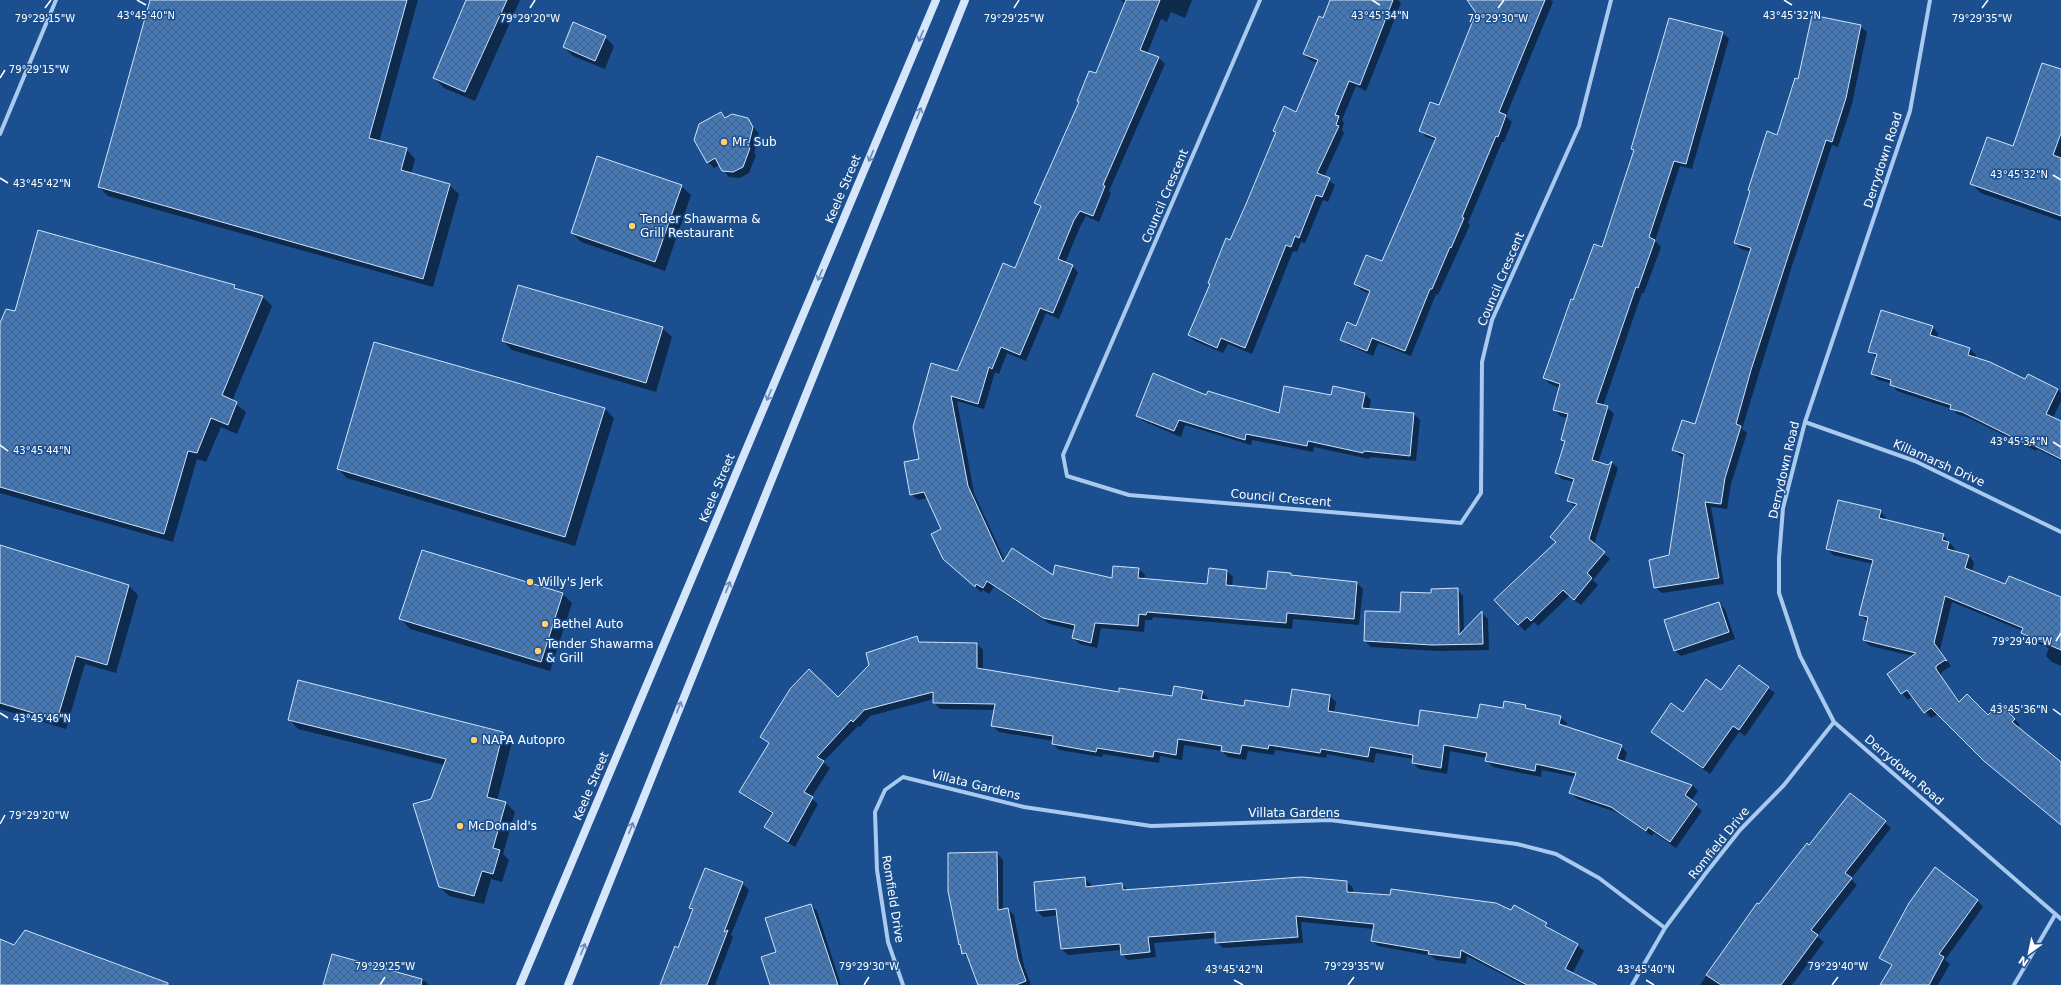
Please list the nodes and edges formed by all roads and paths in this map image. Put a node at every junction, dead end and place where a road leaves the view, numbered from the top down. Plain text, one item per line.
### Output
1 (56, 0) edge
2 (936, 0) edge
3 (965, 0) edge
4 (1260, 0) edge
5 (1611, 0) edge
6 (1930, 0) edge
7 (0, 134) edge
8 (1806, 422) junction
9 (2061, 532) edge
10 (1834, 722) junction
11 (903, 777) joint
12 (2055, 915) junction
13 (2061, 919) edge
14 (1665, 928) junction
15 (520, 985) edge
16 (568, 985) edge
17 (903, 985) edge
18 (1632, 985) edge
19 (2014, 985) edge

1 - 7 street
2 -> 15 main road, Keele Street
16 -> 3 main road
4 - 5 street, Council Crescent
6 - 8 street, Derrydown Road
8 - 9 street, Killamarsh Drive
8 - 10 street, Derrydown Road
10 - 12 street, Derrydown Road
10 - 14 street, Romfield Drive
11 - 14 street, Villata Gardens
11 - 17 street, Romfield Drive
12 - 13 street, Derrydown Road
12 - 19 street
14 - 18 street, Romfield Drive

